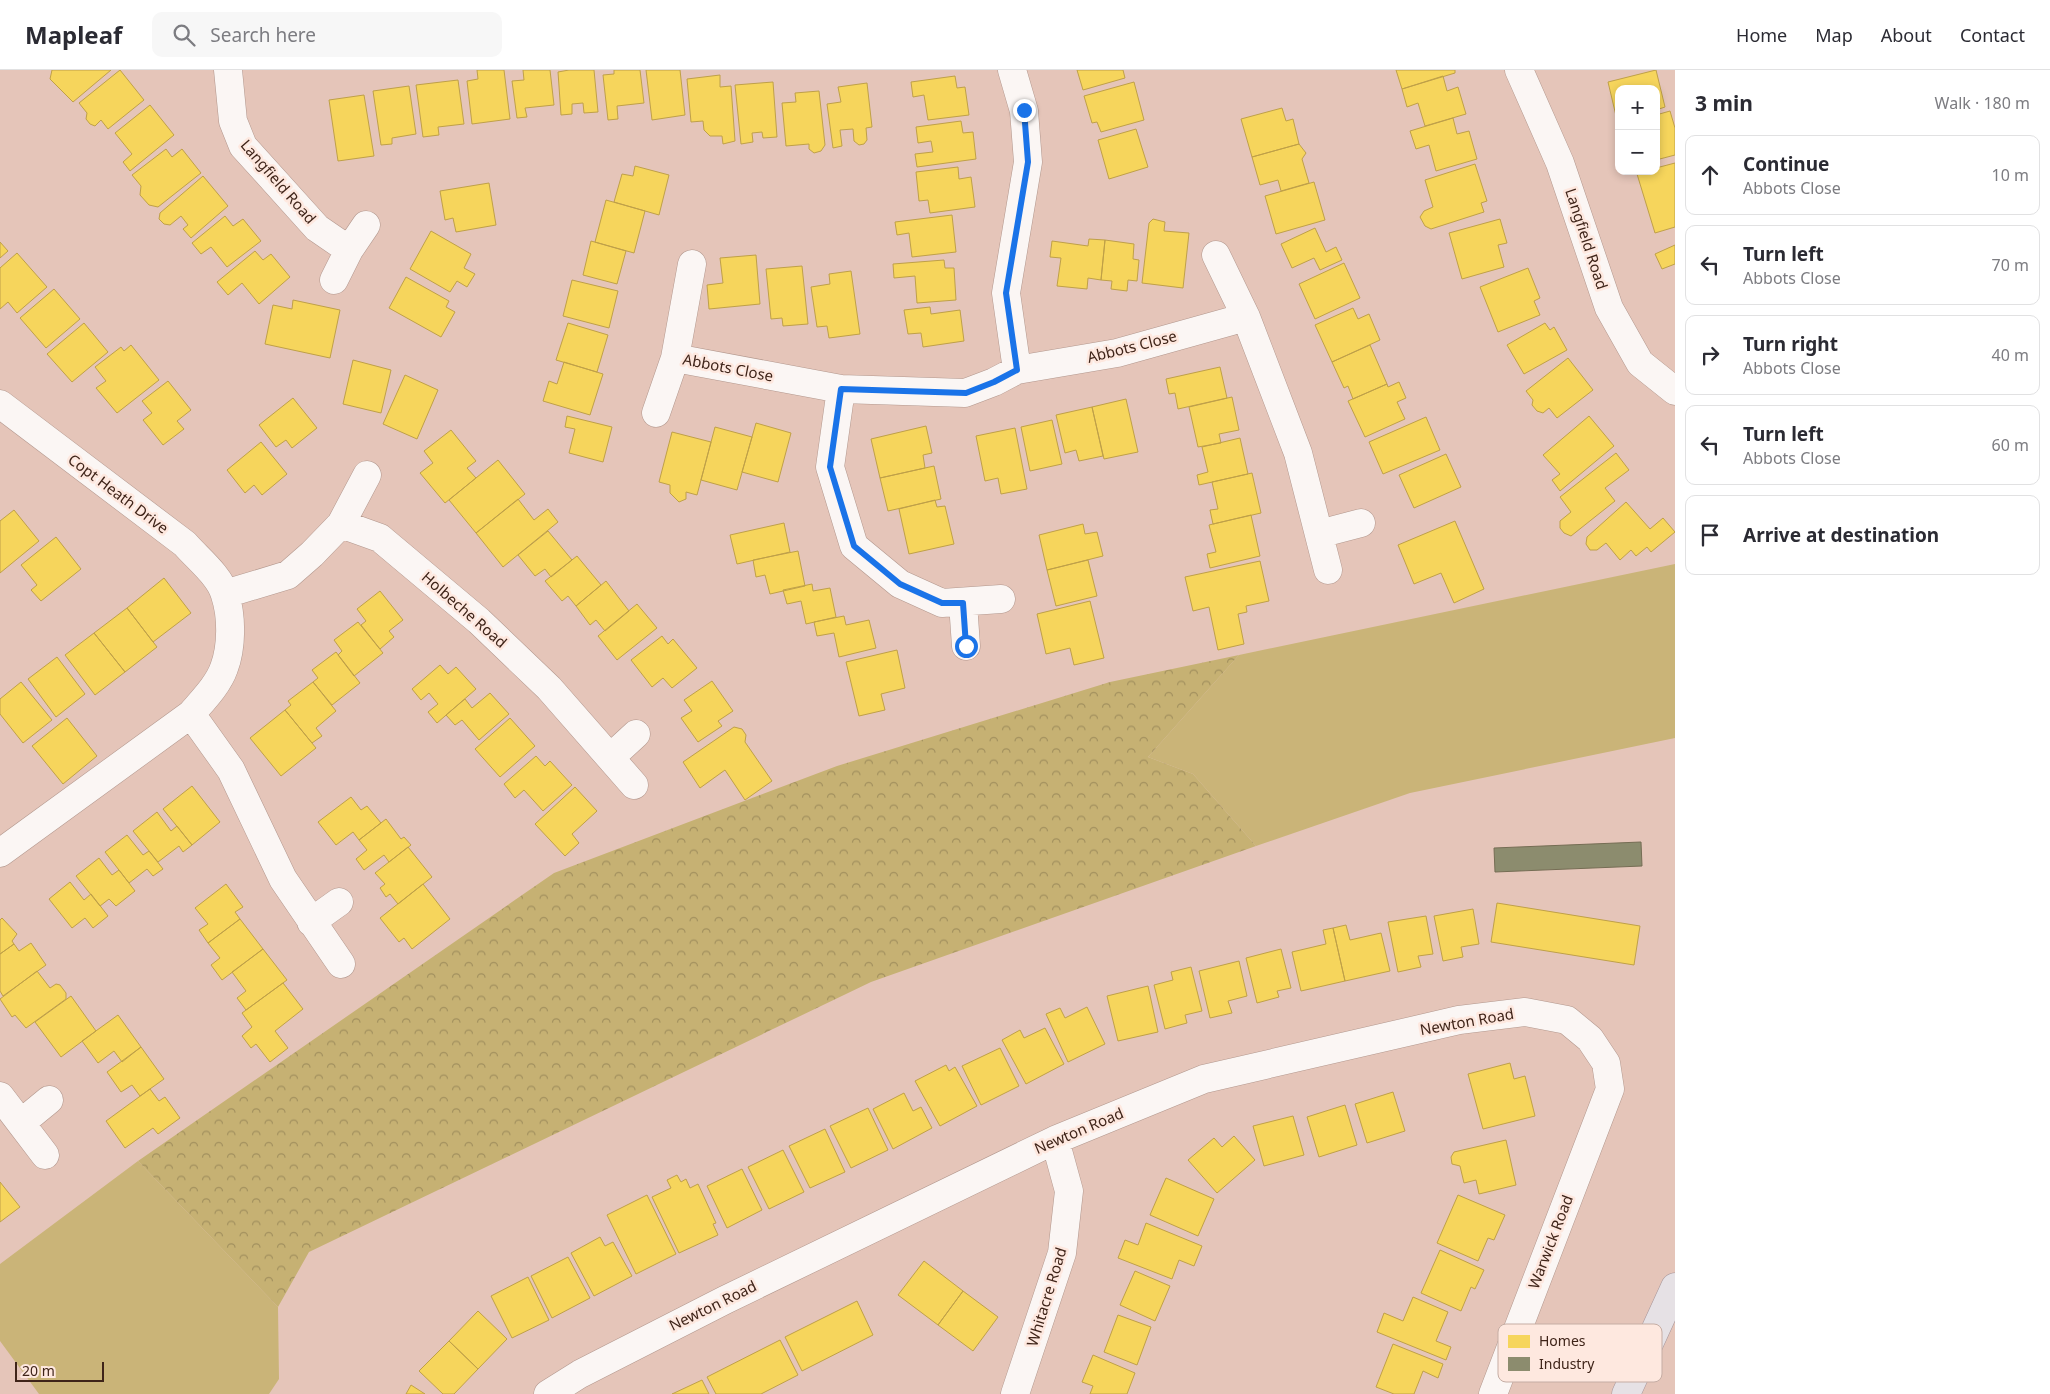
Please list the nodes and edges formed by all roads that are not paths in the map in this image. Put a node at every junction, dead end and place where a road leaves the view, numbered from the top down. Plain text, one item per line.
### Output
1 (228, 70) edge
2 (1012, 70) edge
3 (1519, 70) edge
4 (366, 225) dead end
5 (349, 250) junction
6 (1216, 255) dead end
7 (692, 264) dead end
8 (334, 280) dead end
9 (1246, 316) junction
10 (675, 358) junction
11 (1017, 370) junction
12 (841, 389) junction
13 (1675, 392) edge
14 (0, 404) edge
15 (656, 413) dead end
16 (367, 475) dead end
17 (1361, 523) dead end
18 (341, 524) junction
19 (1319, 534) junction
20 (1328, 570) dead end
21 (225, 594) junction
22 (1001, 599) dead end
23 (963, 603) junction
24 (966, 646) dead end
25 (191, 714) junction
26 (636, 734) dead end
27 (611, 757) junction
28 (634, 785) dead end
29 (0, 853) edge
30 (339, 902) dead end
31 (311, 922) junction
32 (341, 964) dead end
33 (1610, 1089) joint
34 (0, 1096) edge
35 (49, 1100) dead end
36 (21, 1123) junction
37 (1055, 1140) junction
38 (45, 1154) dead end
39 (1675, 1287) edge
40 (1520, 1324) edge
41 (1658, 1324) edge
42 (1498, 1381) edge
43 (1631, 1382) edge
44 (548, 1394) edge
45 (1015, 1394) edge
46 (1493, 1394) edge
47 (1626, 1394) edge

1 - 5 street, Langfield Road
2 - 11 street
3 - 13 street, Langfield Road
4 - 5 street
5 - 8 street
6 - 9 street
7 - 10 street, Abbots Close
9 - 11 street, Abbots Close
9 - 19 street
10 - 12 street, Abbots Close
10 - 15 street, Abbots Close
11 - 12 street, Abbots Close
12 - 23 street
14 - 21 street, Copt Heath Drive
16 - 18 street
17 - 19 street
18 - 21 street
18 - 27 street, Holbeche Road
19 - 20 street
21 - 25 street, Copt Heath Drive
22 - 23 street
23 - 24 street
25 - 29 street, Copt Heath Drive
25 - 31 street
26 - 27 street
27 - 28 street, Holbeche Road
30 - 31 street
31 - 32 street
33 - 37 street, Newton Road
33 - 40 street, Warwick Road
34 - 36 street
35 - 36 street
36 - 38 street
37 - 44 street, Newton Road
37 - 45 street, Whitacre Road
39 - 41 main road
42 - 46 street, Warwick Road
43 - 47 main road

